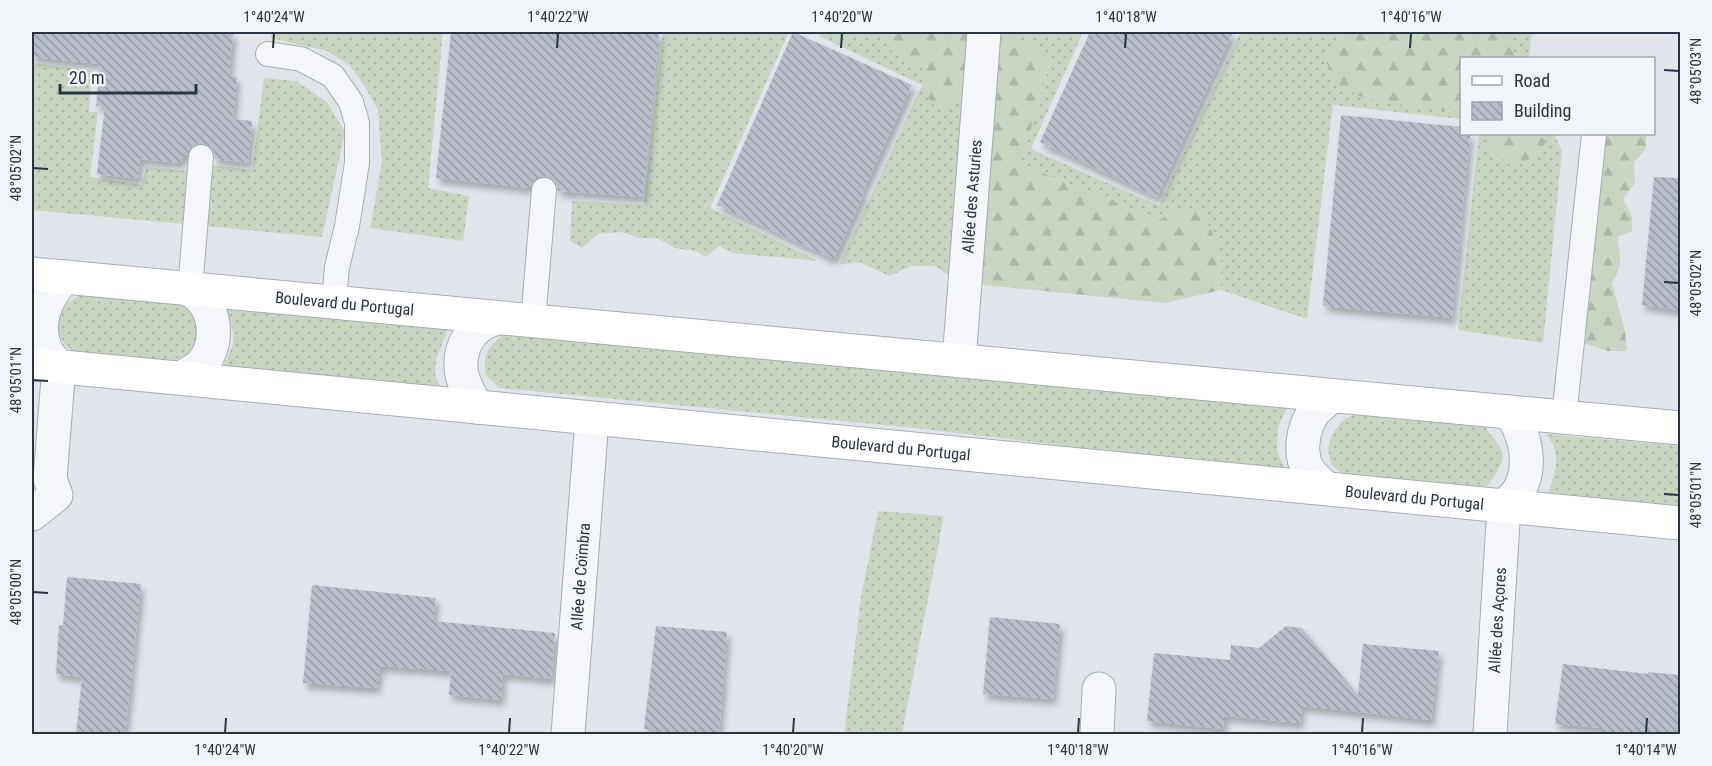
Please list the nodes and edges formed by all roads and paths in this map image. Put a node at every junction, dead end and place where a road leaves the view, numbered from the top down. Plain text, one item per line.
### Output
1 (984, 32) edge
2 (268, 54) dead end
3 (1594, 135) edge
4 (201, 157) dead end
5 (544, 189) dead end
6 (32, 274) edge
7 (65, 277) junction
8 (190, 289) junction
9 (333, 302) junction
10 (497, 318) junction
11 (533, 321) junction
12 (959, 360) junction
13 (45, 365) edge
14 (181, 378) junction
15 (1332, 396) junction
16 (477, 407) junction
17 (1508, 412) junction
18 (1564, 417) junction
19 (592, 419) junction
20 (1680, 428) edge
21 (1326, 488) junction
22 (1504, 506) junction
23 (32, 513) edge
24 (1680, 523) edge
25 (1099, 689) dead end
26 (568, 735) edge
27 (1097, 735) edge
28 (1490, 735) edge

1 - 12 street, Allée des Asturies
2 - 9 lane
3 - 18 lane
4 - 8 lane
5 - 11 lane
6 - 7 street, Boulevard du Portugal
7 - 8 street, Boulevard du Portugal
7 - 13 street
8 - 9 street, Boulevard du Portugal
8 - 14 street
9 - 10 street, Boulevard du Portugal
10 - 11 street, Boulevard du Portugal
10 - 16 street
11 - 12 street, Boulevard du Portugal
12 - 15 street, Boulevard du Portugal
13 - 14 street, Boulevard du Portugal
13 - 23 street
14 - 16 street, Boulevard du Portugal
15 - 17 street, Boulevard du Portugal
15 - 21 street, Boulevard du Portugal
16 - 19 street, Boulevard du Portugal
17 - 18 street, Boulevard du Portugal
17 - 22 street, Boulevard du Portugal
18 - 20 street, Boulevard du Portugal
19 - 21 street, Boulevard du Portugal
19 - 26 street, Allée de Coïmbra
21 - 22 street, Boulevard du Portugal
22 - 24 street, Boulevard du Portugal
22 - 28 street, Allée des Açores
25 - 27 street

